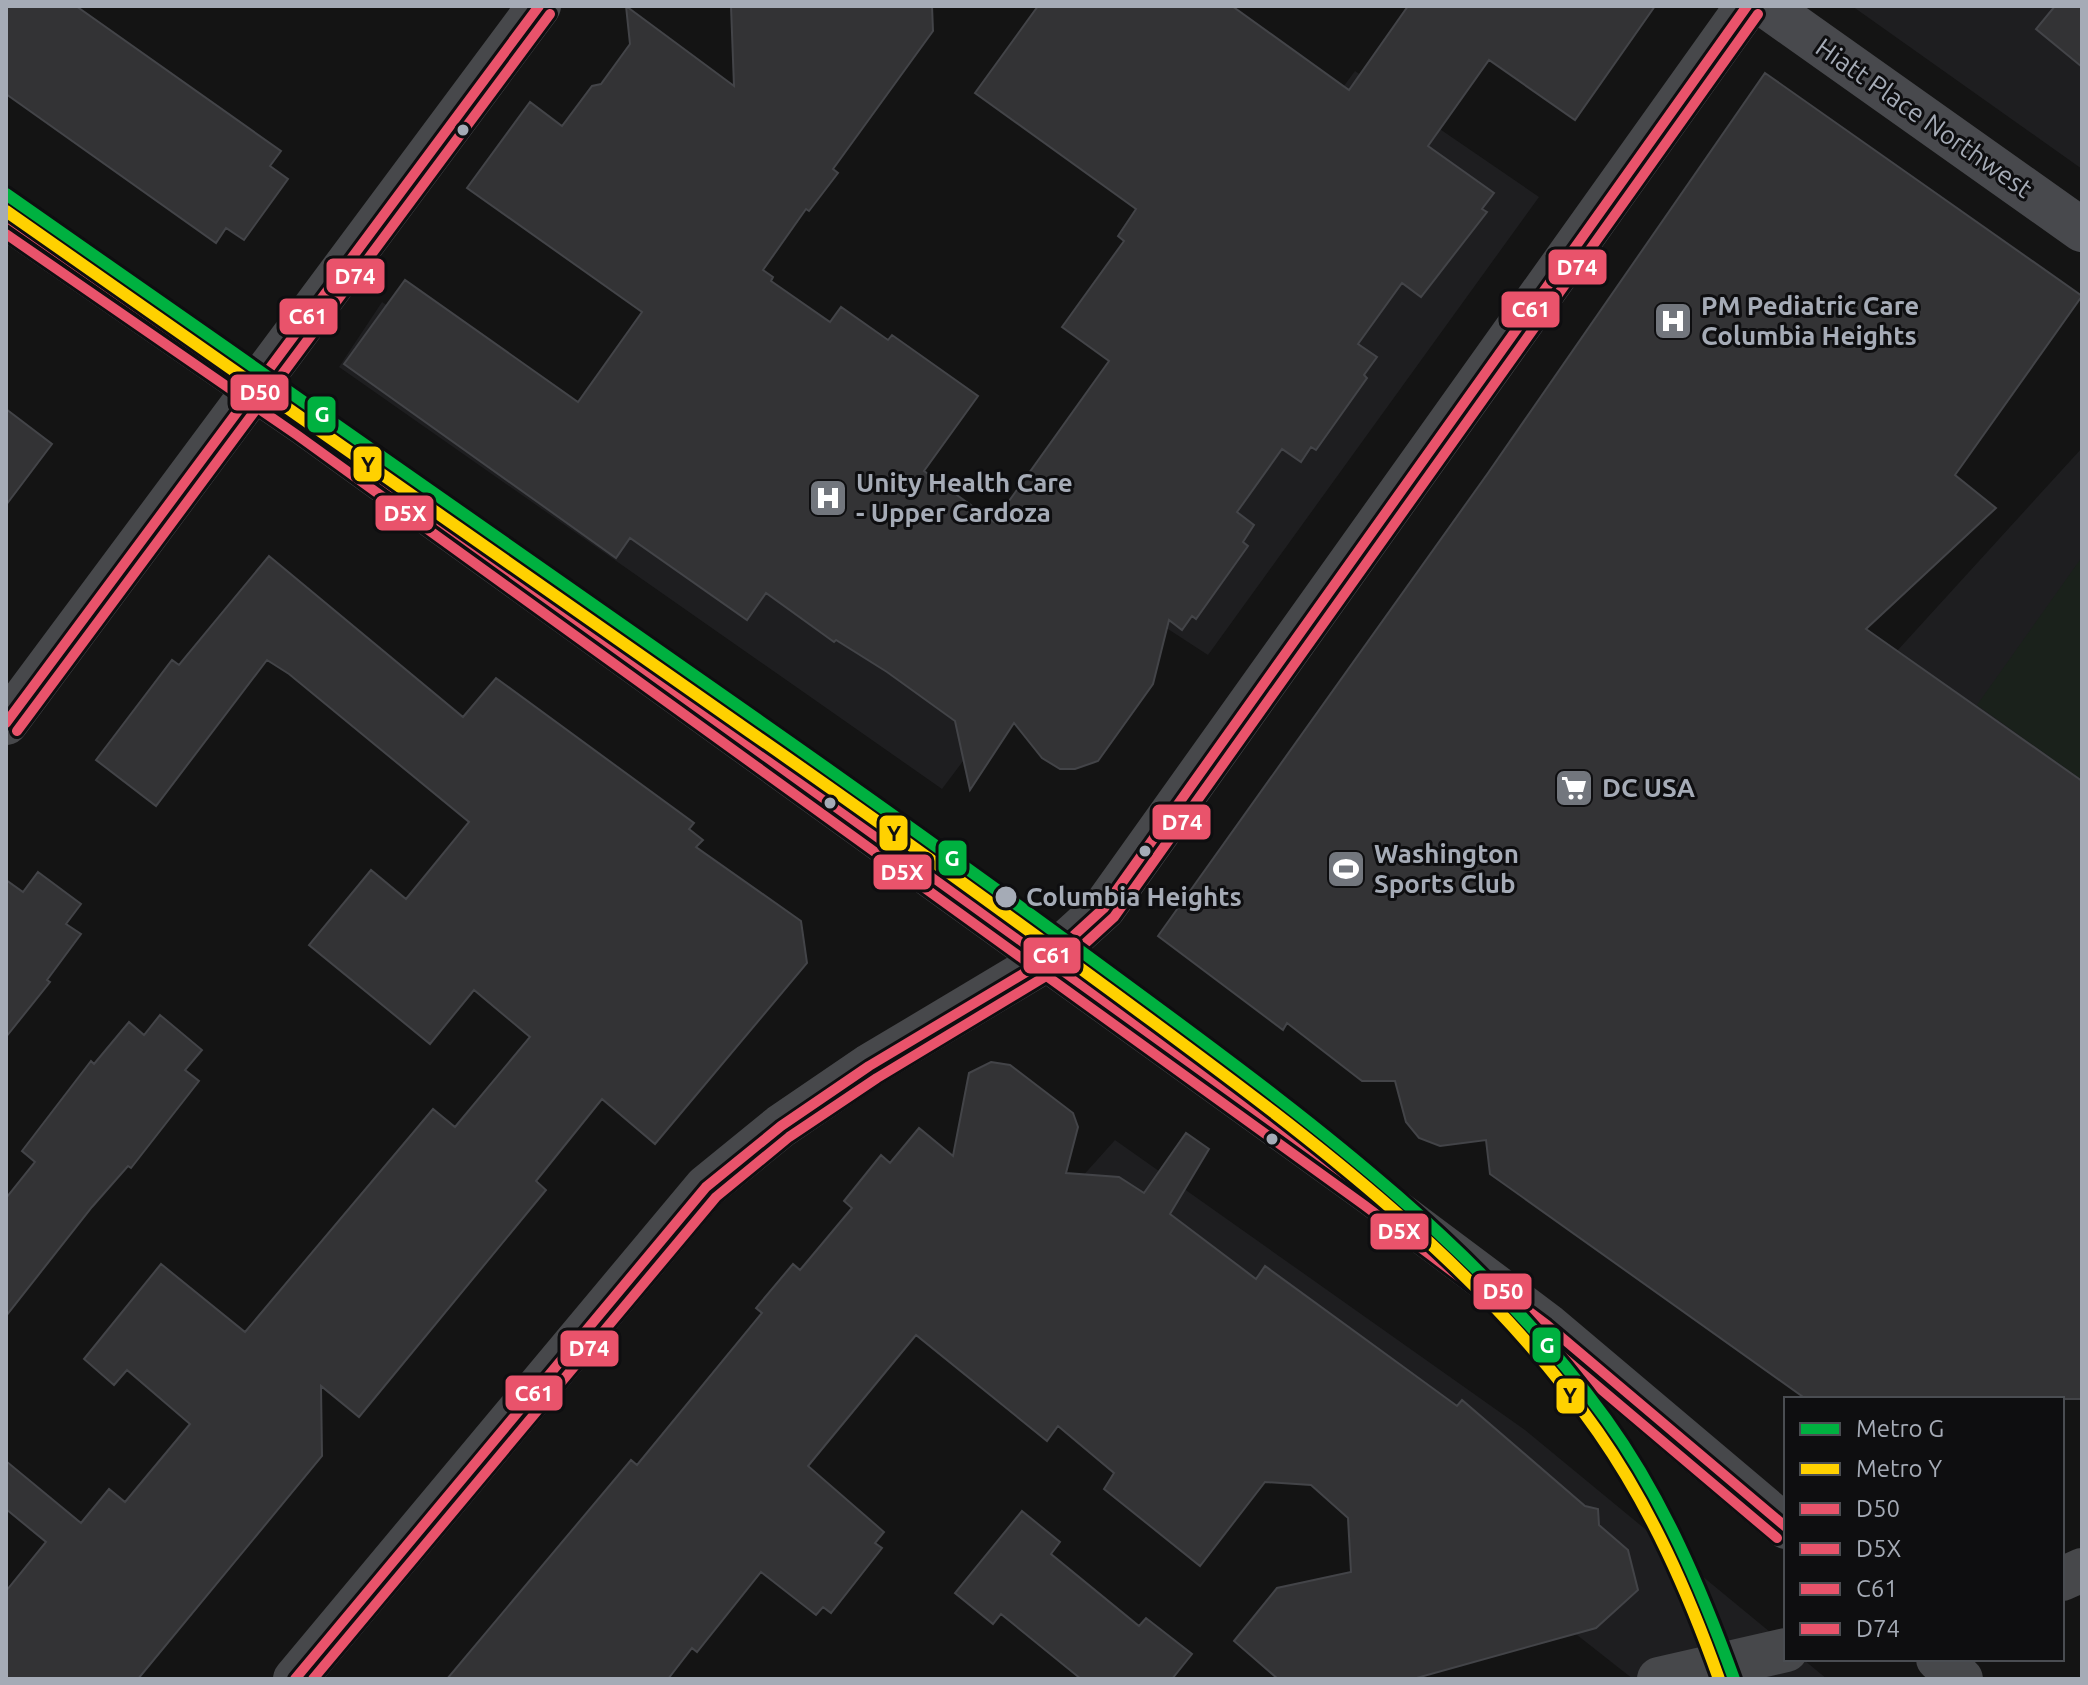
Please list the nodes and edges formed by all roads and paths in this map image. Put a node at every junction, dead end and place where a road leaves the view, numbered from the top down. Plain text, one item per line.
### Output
1 (539, 6) edge
2 (1747, 6) edge
3 (1766, 6) edge
4 (6, 217) edge
5 (2082, 230) edge
6 (256, 389) junction
7 (6, 723) edge
8 (1048, 959) junction
9 (1784, 1525) edge
10 (1784, 1650) edge
11 (1940, 1661) edge
12 (295, 1679) edge
13 (1659, 1679) edge
14 (1961, 1679) edge

1 - 6 main road
2 - 8 main road
3 - 5 street, Hiatt Place Northwest
4 - 6 main road
6 - 7 main road
6 - 8 main road
8 - 9 main road
8 - 12 main road
10 - 13 main road
11 - 14 main road

